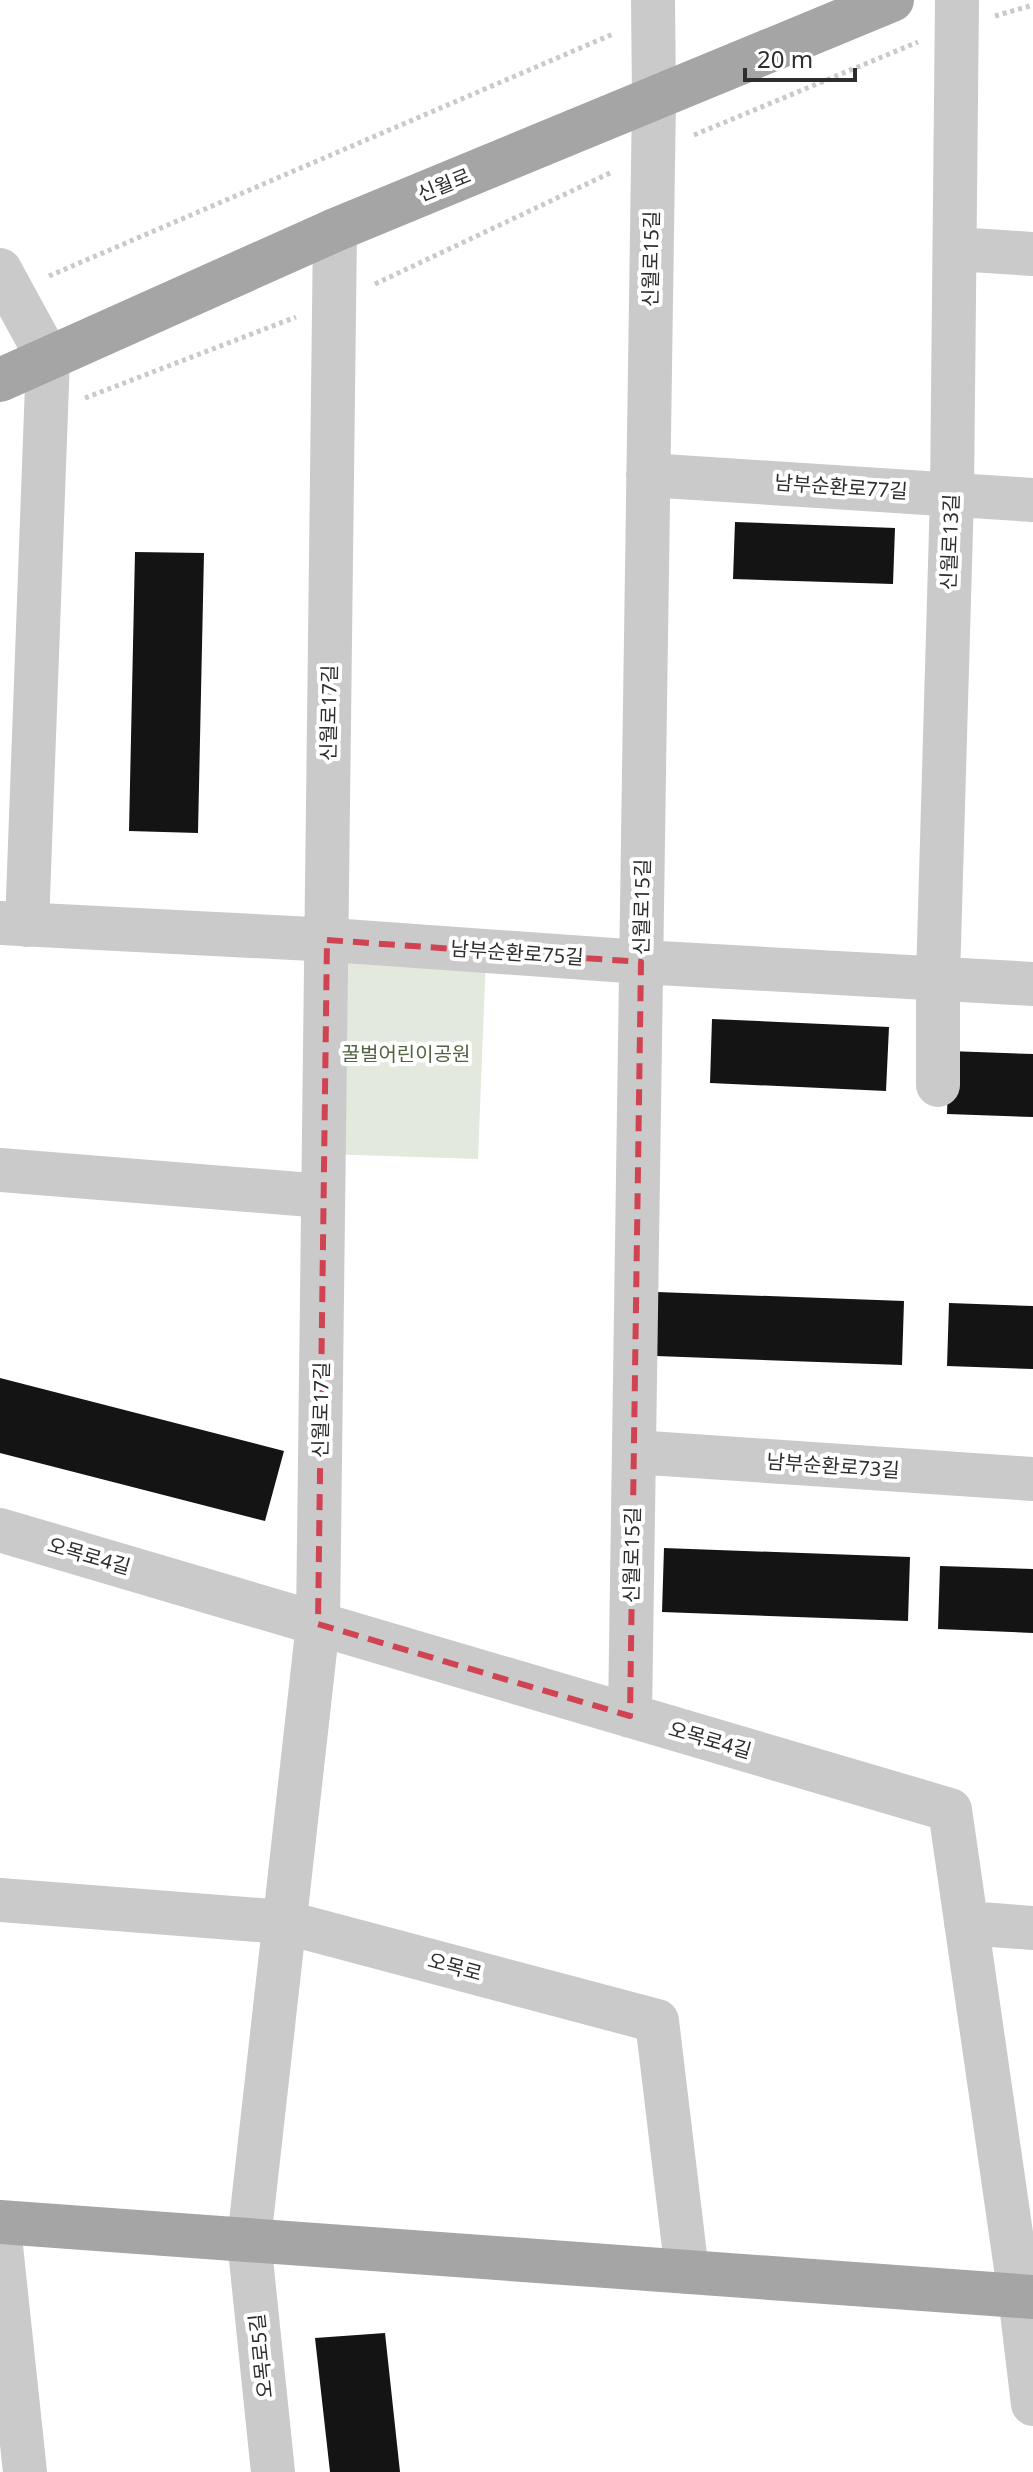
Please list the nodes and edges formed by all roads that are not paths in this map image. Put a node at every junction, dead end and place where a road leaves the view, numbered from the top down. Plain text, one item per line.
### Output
1 (892, 0) edge
2 (957, 0) edge
3 (653, 8) edge
4 (654, 98) junction
5 (335, 230) junction
6 (955, 249) junction
7 (1033, 254) edge
8 (6, 281) edge
9 (48, 358) junction
10 (0, 380) edge
11 (648, 475) junction
12 (952, 495) junction
13 (1033, 500) edge
14 (14, 924) edge
15 (327, 940) junction
16 (641, 962) junction
17 (938, 979) junction
18 (1033, 984) edge
19 (938, 1085) dead end
20 (0, 1170) edge
21 (323, 1196) junction
22 (634, 1452) junction
23 (1033, 1479) edge
24 (0, 1530) edge
25 (318, 1624) junction
26 (630, 1716) junction
27 (0, 1900) edge
28 (284, 1922) junction
29 (966, 1923) junction
30 (1033, 1928) edge
31 (0, 2222) edge
32 (0, 2237) edge
33 (249, 2240) junction
34 (687, 2272) junction
35 (1026, 2296) edge
36 (1033, 2404) edge
37 (25, 2472) edge
38 (273, 2472) edge

1 - 4 main road, 신월로
2 - 6 street, 신월로13길
3 - 4 street, 신월로15길
4 - 5 main road, 신월로
4 - 11 street, 신월로15길
5 - 9 main road, 신월로
5 - 15 street, 신월로17길
6 - 7 street
6 - 12 street, 신월로13길
8 - 9 street
9 - 10 main road, 신월로
9 - 14 street
11 - 12 street, 남부순환로77길
11 - 16 street, 신월로15길
12 - 13 street, 남부순환로77길
12 - 17 street, 신월로13길
14 - 15 street, 남부순환로75길
15 - 16 street, 남부순환로75길
15 - 21 street, 신월로17길
16 - 17 street, 남부순환로75길
16 - 22 street, 신월로15길
17 - 18 street, 남부순환로75길
17 - 19 street, 신월로13길
20 - 21 street
21 - 25 street, 신월로17길
22 - 23 street, 남부순환로73길
22 - 26 street, 신월로15길
24 - 25 street, 오목로4길
25 - 26 street, 오목로4길
25 - 28 street, 신월로17길
26 - 29 street, 오목로4길
27 - 28 street, 오목로
28 - 33 street, 오목로5길
28 - 34 street, 오목로
29 - 30 street
29 - 35 street, 오목로4길
31 - 33 main road
32 - 37 street
33 - 34 main road
33 - 38 street, 오목로5길
34 - 35 main road
35 - 36 street, 오목로4길

